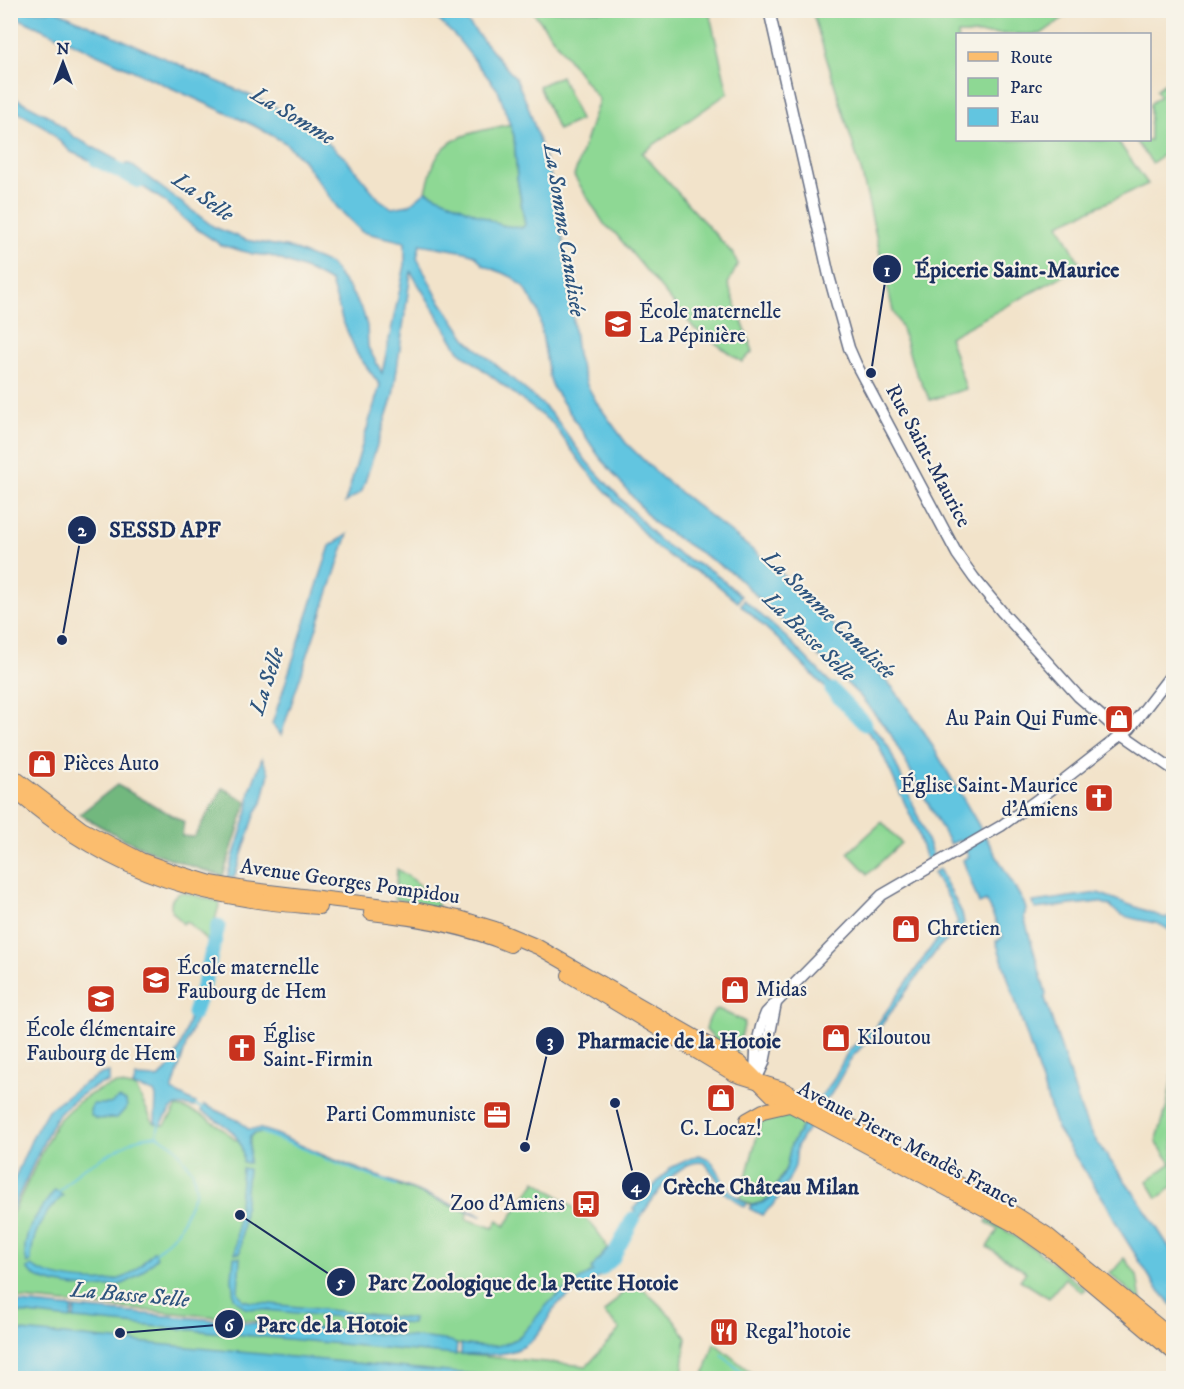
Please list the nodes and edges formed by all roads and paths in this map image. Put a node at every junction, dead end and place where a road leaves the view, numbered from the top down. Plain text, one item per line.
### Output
1 (769, 10) edge
2 (1173, 671) edge
3 (1122, 734) junction
4 (1173, 770) edge
5 (10, 774) edge
6 (10, 787) edge
7 (161, 872) junction
8 (756, 1080) junction
9 (789, 1105) junction
10 (747, 1120) dead end
11 (1173, 1339) edge
12 (1173, 1353) edge

1 - 3 street, Rue Saint-Maurice
2 - 3 street
3 - 4 street, Rue Saint-Maurice
3 - 8 street
5 - 7 main road
6 - 7 main road
7 - 8 main road, Avenue Georges Pompidou
8 - 9 main road, Avenue Pierre Mendès France
8 - 11 main road, Avenue Pierre Mendès France
9 - 10 main road
9 - 12 main road, Avenue Pierre Mendès France

